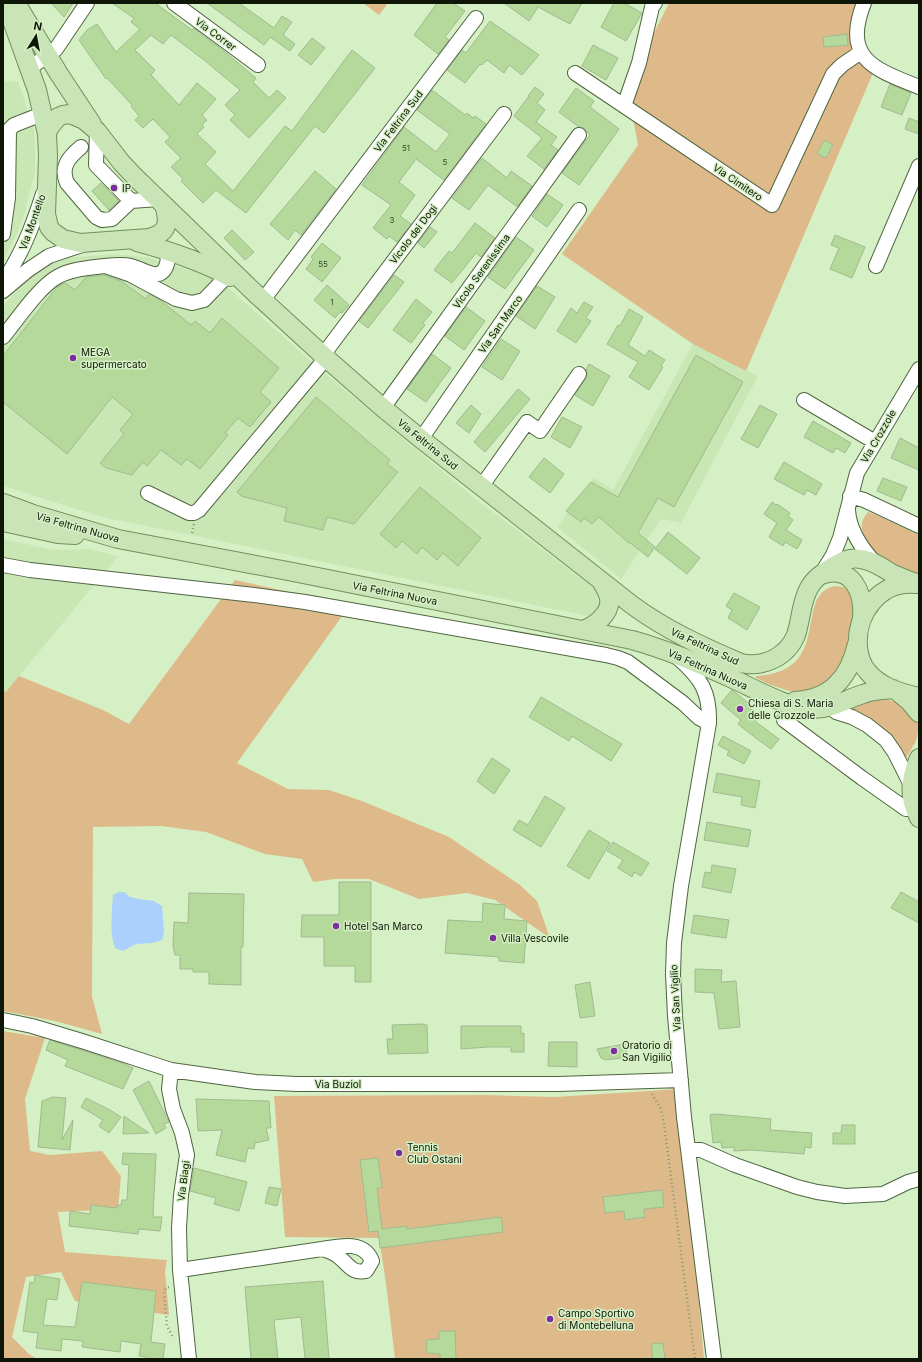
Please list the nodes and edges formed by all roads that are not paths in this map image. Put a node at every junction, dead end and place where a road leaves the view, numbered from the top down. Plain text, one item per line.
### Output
1 (6, 3) edge
2 (16, 3) edge
3 (87, 3) edge
4 (174, 3) edge
5 (655, 3) edge
6 (864, 3) edge
7 (476, 18) dead end
8 (861, 52) junction
9 (48, 56) junction
10 (258, 65) dead end
11 (30, 68) junction
12 (574, 73) dead end
13 (919, 87) edge
14 (624, 106) junction
15 (42, 114) junction
16 (504, 114) dead end
17 (97, 131) junction
18 (47, 134) junction
19 (579, 135) dead end
20 (96, 165) junction
21 (919, 166) edge
22 (46, 182) junction
23 (131, 201) junction
24 (161, 202) junction
25 (579, 210) dead end
26 (3, 234) edge
27 (129, 240) junction
28 (92, 242) junction
29 (168, 251) junction
30 (105, 266) junction
31 (876, 266) dead end
32 (227, 276) junction
33 (3, 282) edge
34 (3, 291) edge
35 (260, 297) junction
36 (3, 337) edge
37 (325, 357) junction
38 (919, 369) edge
39 (580, 374) dead end
40 (804, 400) dead end
41 (383, 408) junction
42 (421, 438) junction
43 (875, 442) junction
44 (481, 487) junction
45 (148, 493) dead end
46 (849, 502) junction
47 (3, 503) edge
48 (3, 522) edge
49 (919, 526) edge
50 (118, 539) junction
51 (3, 564) edge
52 (876, 564) junction
53 (820, 575) junction
54 (600, 580) junction
55 (919, 584) edge
56 (862, 618) junction
57 (582, 630) junction
58 (858, 639) junction
59 (670, 652) junction
60 (894, 690) junction
61 (919, 697) edge
62 (780, 700) junction
63 (832, 706) junction
64 (919, 713) edge
65 (784, 720) dead end
66 (708, 723) junction
67 (918, 761) edge
68 (911, 785) junction
69 (917, 814) edge
70 (3, 1020) edge
71 (171, 1070) junction
72 (681, 1080) junction
73 (688, 1150) junction
74 (919, 1179) edge
75 (322, 1249) dead end
76 (180, 1270) junction
77 (189, 1359) edge
78 (714, 1359) edge

1 - 11 main road
2 - 9 main road
3 - 9 street
4 - 10 street, Via Correr
5 - 14 street
6 - 8 street
7 - 35 street, Via Feltrina Sud
8 - 13 street
8 - 14 street, Via Cimitero
9 - 11 street
9 - 17 main road
11 - 15 main road
12 - 14 street, Via Cimitero
15 - 18 main road
15 - 26 street
16 - 37 street, Vicolo dei Dogi
17 - 18 main road
17 - 20 street
17 - 24 main road, Via Feltrina Sud
18 - 22 main road
19 - 41 street, Vicolo Serenissima
20 - 23 street
20 - 23 street
21 - 31 street
22 - 28 main road
22 - 33 street, Via Montello
23 - 24 street
24 - 27 main road
24 - 35 main road, Via Feltrina Sud
25 - 42 street, Via San Marco
27 - 28 main road
27 - 29 main road, Via Feltrina Sud
28 - 34 street
29 - 30 street
29 - 32 main road, Via Feltrina Sud
30 - 32 street
30 - 36 street
32 - 35 main road, Via Feltrina Sud
35 - 37 main road, Via Feltrina Sud
37 - 41 main road, Via Feltrina Sud
37 - 45 street, Vicolo dei Dogi
38 - 43 street, Via Crozzole
39 - 44 street
40 - 43 street
41 - 42 main road, Via Feltrina Sud
42 - 44 main road, Via Feltrina Sud
43 - 46 street, Via Crozzole
44 - 54 main road, Via Feltrina Sud
46 - 49 street
46 - 52 street, Via Crozzole
46 - 53 street, Via Crozzole
47 - 50 main road, Via Feltrina Nuova
48 - 50 main road
50 - 57 main road, Via Feltrina Nuova
51 - 66 street
52 - 53 main road, Via Feltrina Sud
52 - 55 main road, Via Feltrina Sud
53 - 54 main road, Via Feltrina Sud
53 - 56 main road
54 - 57 main road, Via Feltrina Sud
55 - 56 main road
56 - 58 main road
57 - 59 main road, Via Feltrina Nuova
58 - 60 main road
58 - 62 main road, Via Feltrina Nuova
59 - 62 main road, Via Feltrina Nuova
59 - 66 street, Via San Vigilio
60 - 61 main road
60 - 63 main road, Via Feltrina Nuova
60 - 64 main road
62 - 63 main road, Via Feltrina Nuova
63 - 68 street
65 - 69 street
66 - 72 street, Via San Vigilio
67 - 68 main road
68 - 69 main road
70 - 71 street, Via Buziol
71 - 72 street, Via Buziol
71 - 76 street, Via Biagi
72 - 73 street, Via San Vigilio
73 - 74 street
73 - 78 street, Via San Vigilio
75 - 76 street
76 - 77 street, Via Biagi

